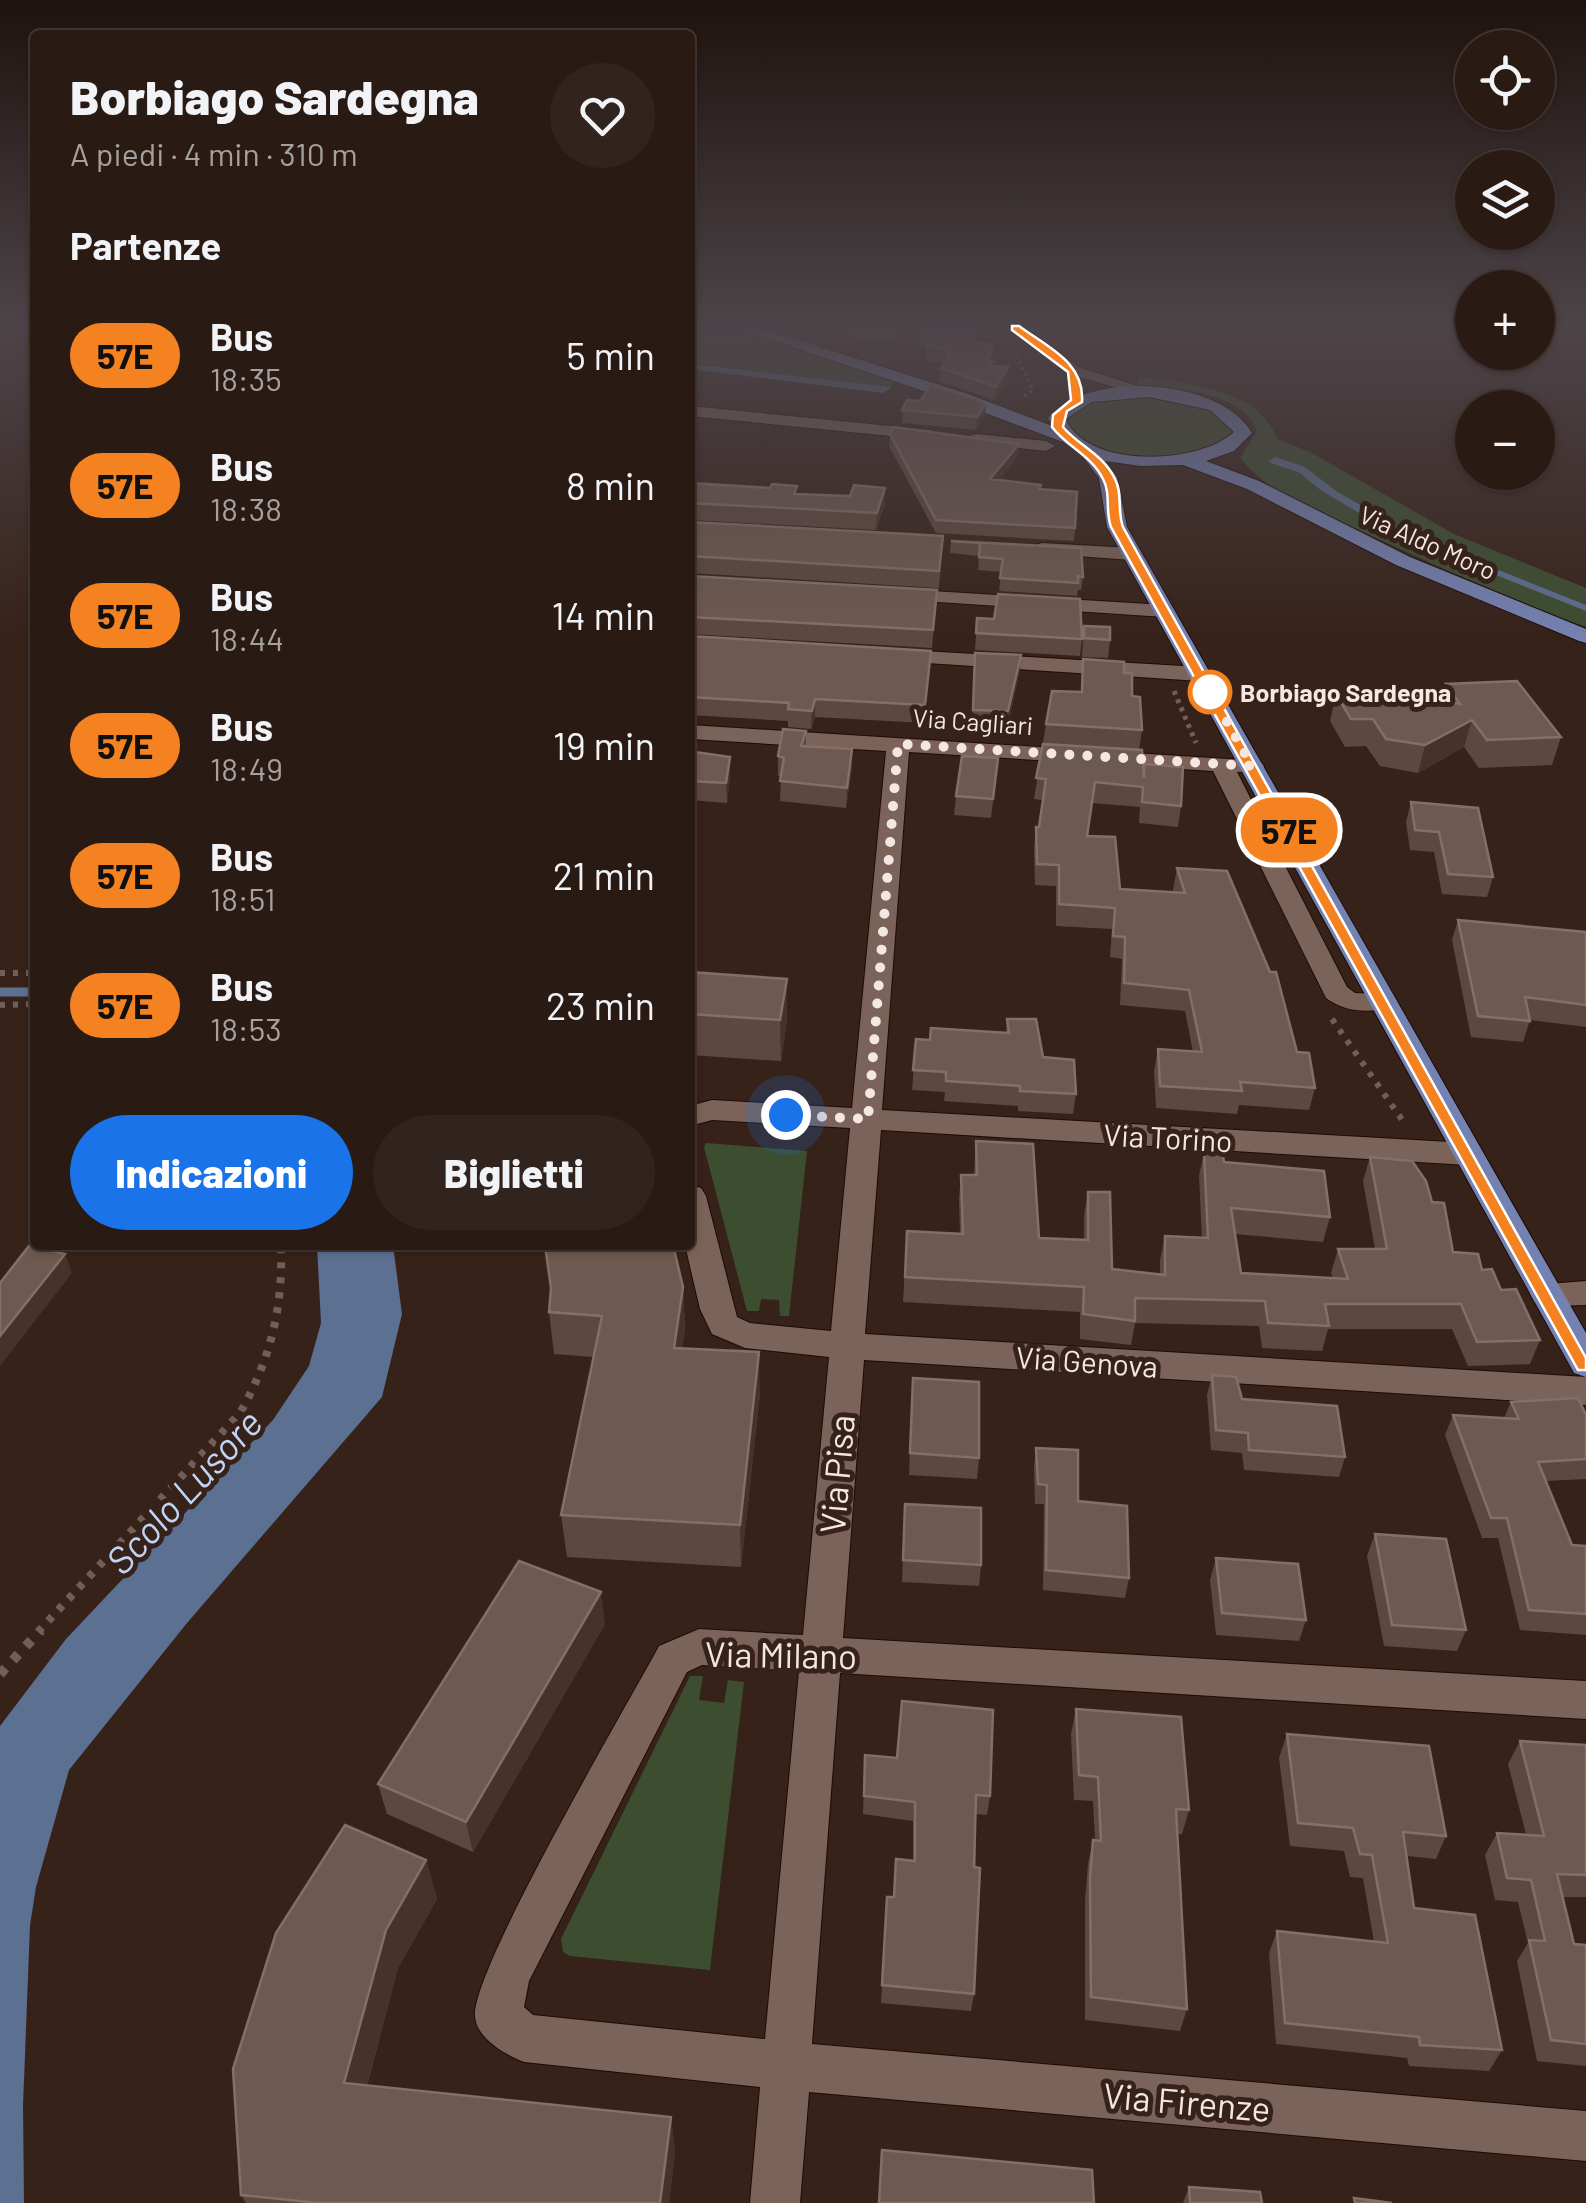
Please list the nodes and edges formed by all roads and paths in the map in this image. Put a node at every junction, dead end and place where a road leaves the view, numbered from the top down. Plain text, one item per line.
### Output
1 (892, 431) edge
2 (1048, 431) edge
3 (1060, 431) edge
4 (1242, 431) edge
5 (948, 436) edge
6 (967, 438) edge
7 (1067, 438) junction
8 (1237, 444) junction
9 (1046, 446) dead end
10 (1085, 448) junction
11 (1180, 461) junction
12 (1253, 485) junction
13 (1113, 488) junction
14 (1014, 547) edge
15 (1132, 554) junction
16 (881, 594) edge
17 (1165, 611) junction
18 (1586, 637) edge
19 (865, 654) edge
20 (1200, 674) junction
21 (695, 732) edge
22 (898, 744) junction
23 (1221, 764) junction
24 (1252, 766) junction
25 (0, 972) edge
26 (30, 973) edge
27 (1383, 1001) junction
28 (30, 1004) edge
29 (0, 1005) edge
30 (695, 1115) edge
31 (868, 1119) junction
32 (1468, 1154) junction
33 (695, 1215) edge
34 (281, 1250) edge
35 (1586, 1293) edge
36 (1547, 1294) junction
37 (847, 1346) junction
38 (1586, 1364) edge
39 (1586, 1391) edge
40 (821, 1652) junction
41 (0, 1674) edge
42 (1586, 1700) edge
43 (788, 2066) junction
44 (1586, 2136) edge
45 (775, 2203) edge

1 - 5 street
2 - 7 main road
3 - 7 main road
4 - 8 main road
6 - 9 street
7 - 10 main road
8 - 11 main road
8 - 12 main road
10 - 11 main road
10 - 13 main road
11 - 12 main road, Via Aldo Moro
11 - 13 main road
12 - 18 main road, Via Aldo Moro
13 - 15 main road
14 - 15 street
15 - 17 main road
16 - 17 street
17 - 20 main road
19 - 20 street
20 - 24 main road
21 - 22 street, Via Cagliari
22 - 23 street, Via Cagliari
22 - 31 street, Via Pisa
23 - 24 street, Via Cagliari
23 - 27 street
24 - 27 main road
25 - 26 path
27 - 32 main road
28 - 29 path
30 - 31 street
31 - 32 street, Via Torino
31 - 37 street, Via Pisa
32 - 36 main road
33 - 37 street, Via Genova
34 - 41 path
35 - 36 street
36 - 38 main road
37 - 39 street, Via Genova
37 - 40 street, Via Pisa
40 - 42 street, Via Milano
40 - 43 street, Via Pisa
40 - 43 street, Via Milano
43 - 44 street, Via Firenze
43 - 45 street, Via Pisa

